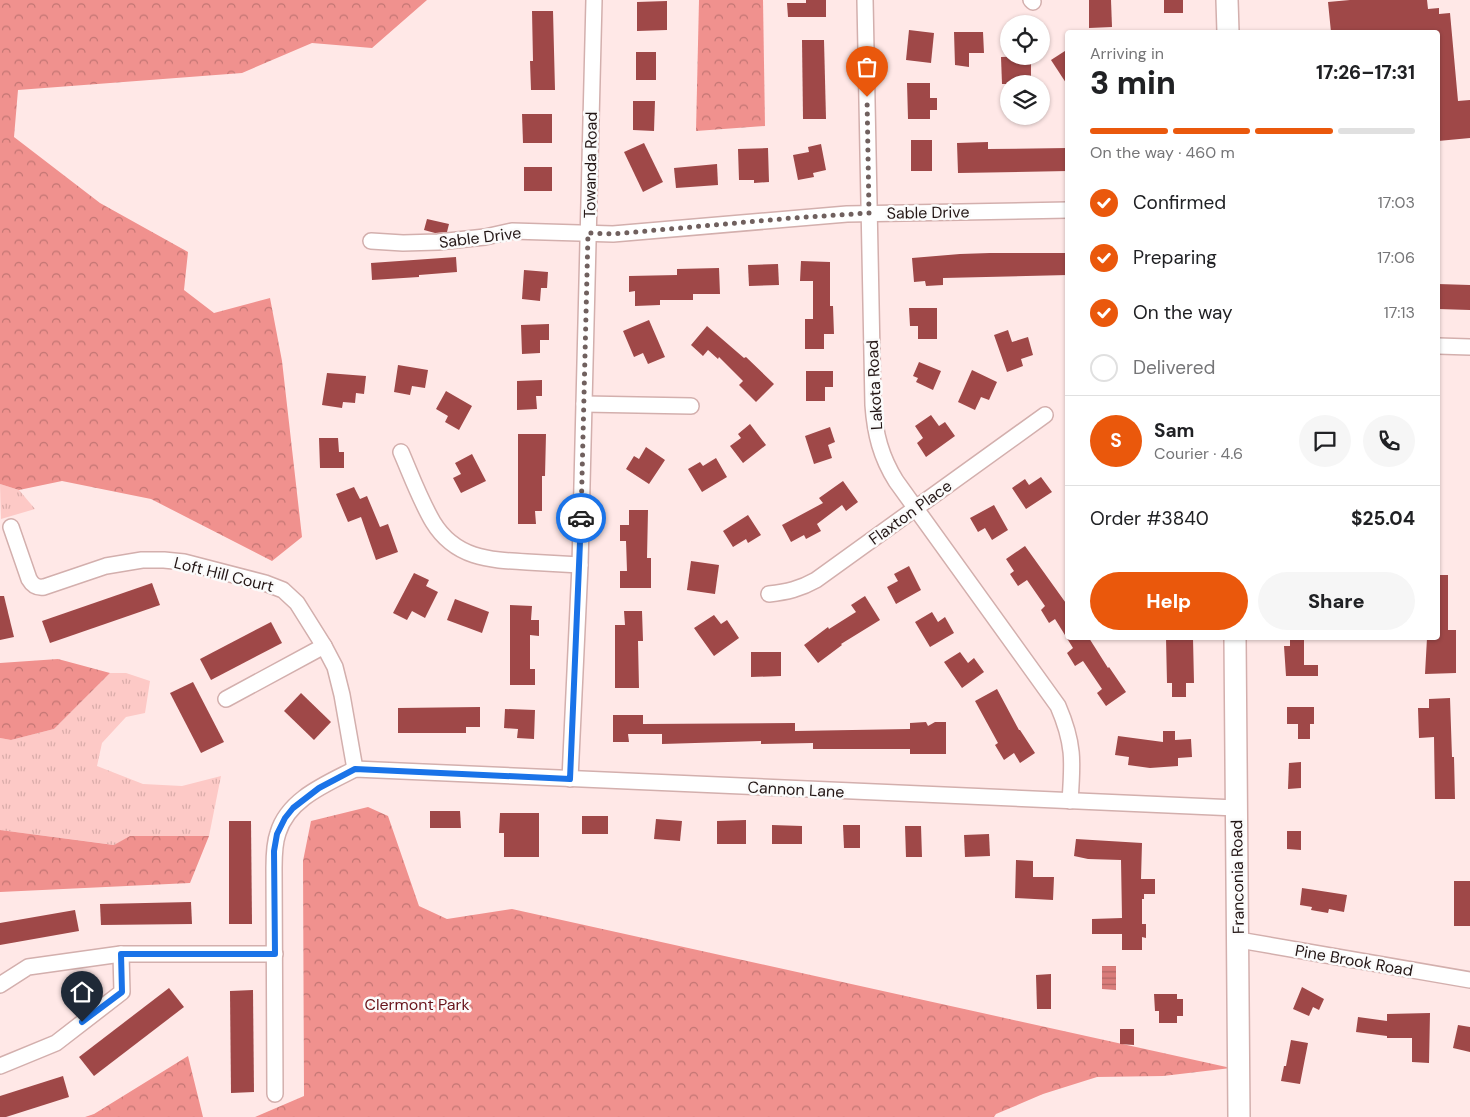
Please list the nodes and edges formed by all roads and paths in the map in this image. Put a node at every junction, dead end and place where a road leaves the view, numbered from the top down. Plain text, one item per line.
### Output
1 (594, 0) edge
2 (865, 0) edge
3 (1227, 0) edge
4 (1228, 30) edge
5 (1065, 210) edge
6 (869, 213) junction
7 (588, 233) junction
8 (371, 241) dead end
9 (1440, 346) edge
10 (1470, 347) edge
11 (584, 404) junction
12 (690, 406) dead end
13 (1045, 414) dead end
14 (401, 452) dead end
15 (915, 508) junction
16 (11, 527) dead end
17 (580, 564) junction
18 (768, 594) dead end
19 (1235, 640) edge
20 (324, 646) junction
21 (226, 700) dead end
22 (355, 769) junction
23 (570, 779) junction
24 (1070, 801) junction
25 (1236, 808) junction
26 (1239, 940) junction
27 (121, 954) junction
28 (275, 954) junction
29 (1470, 980) edge
30 (0, 985) edge
31 (0, 1066) edge
32 (276, 1094) dead end
33 (1239, 1117) edge

1 - 7 street, Towanda Road
2 - 6 street, Lakota Road
3 - 4 main road
5 - 6 street, Sable Drive
6 - 7 street, Sable Drive
6 - 15 street, Lakota Road
7 - 8 street, Sable Drive
7 - 11 street, Towanda Road
9 - 10 street
11 - 12 street
11 - 17 street, Towanda Road
13 - 15 street, Flaxton Place
14 - 17 street
15 - 18 street, Flaxton Place
15 - 24 street, Lakota Road
16 - 20 street, Loft Hill Court
17 - 23 street, Towanda Road
19 - 25 main road, Franconia Road
20 - 21 street
20 - 22 street, Loft Hill Court
22 - 23 street, Cannon Lane
22 - 28 street
23 - 24 street, Cannon Lane
24 - 25 street, Cannon Lane
25 - 26 main road, Franconia Road
26 - 29 street, Pine Brook Road
26 - 33 main road, Franconia Road
27 - 28 street
27 - 30 street
27 - 31 street
28 - 32 street

